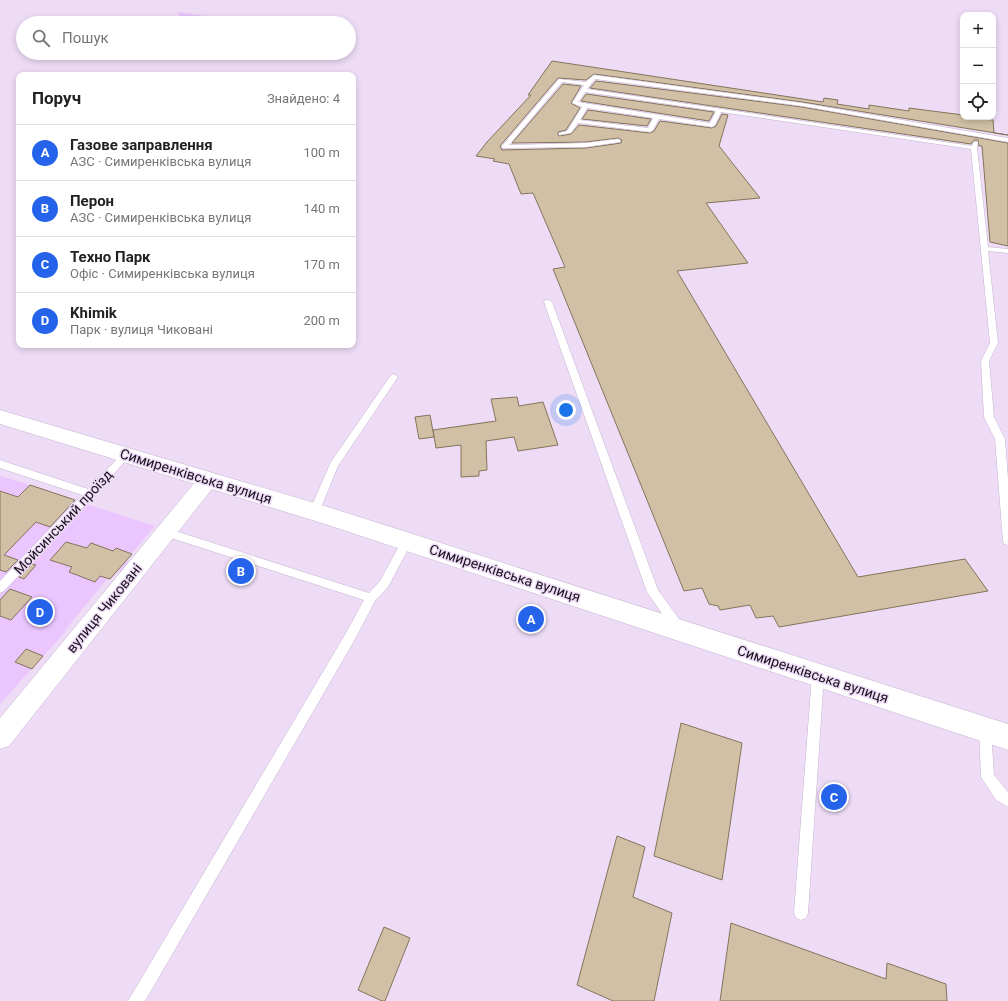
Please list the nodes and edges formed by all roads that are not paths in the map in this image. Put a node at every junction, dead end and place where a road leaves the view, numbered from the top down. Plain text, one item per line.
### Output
1 (586, 87) junction
2 (586, 106) junction
3 (719, 110) junction
4 (657, 116) junction
5 (577, 121) junction
6 (561, 134) dead end
7 (978, 134) junction
8 (1008, 140) edge
9 (618, 141) dead end
10 (974, 148) junction
11 (985, 249) junction
12 (1008, 251) edge
13 (548, 302) dead end
14 (394, 377) dead end
15 (0, 417) edge
16 (126, 455) junction
17 (0, 464) edge
18 (208, 480) junction
19 (91, 494) junction
20 (314, 512) junction
21 (166, 532) junction
22 (407, 542) junction
23 (1008, 542) edge
24 (0, 588) edge
25 (371, 598) junction
26 (680, 630) junction
27 (818, 675) junction
28 (985, 729) junction
29 (0, 737) edge
30 (1008, 737) edge
31 (1008, 800) edge
32 (801, 913) dead end
33 (136, 1001) edge

1 - 2 lane
1 - 3 lane
1 - 7 lane
1 - 9 lane
2 - 4 lane
2 - 5 lane
3 - 4 lane
3 - 10 lane
4 - 5 lane
5 - 6 lane
7 - 8 lane
7 - 10 lane
10 - 11 lane
11 - 12 lane
11 - 23 lane
13 - 26 lane
14 - 20 lane
15 - 16 main road, Симиренківська вулиця
16 - 18 main road, Симиренківська вулиця
16 - 19 lane, Мойсинський проїзд
17 - 19 lane
18 - 20 main road, Симиренківська вулиця
18 - 21 street, вулиця Чиковані
19 - 24 lane, Мойсинський проїзд
20 - 22 main road, Симиренківська вулиця
21 - 25 lane
21 - 29 street, вулиця Чиковані
22 - 25 lane
22 - 26 main road, Симиренківська вулиця
25 - 33 lane
26 - 27 main road, Симиренківська вулиця
27 - 28 main road, Симиренківська вулиця
27 - 32 lane
28 - 30 main road, Симиренківська вулиця
28 - 31 lane

